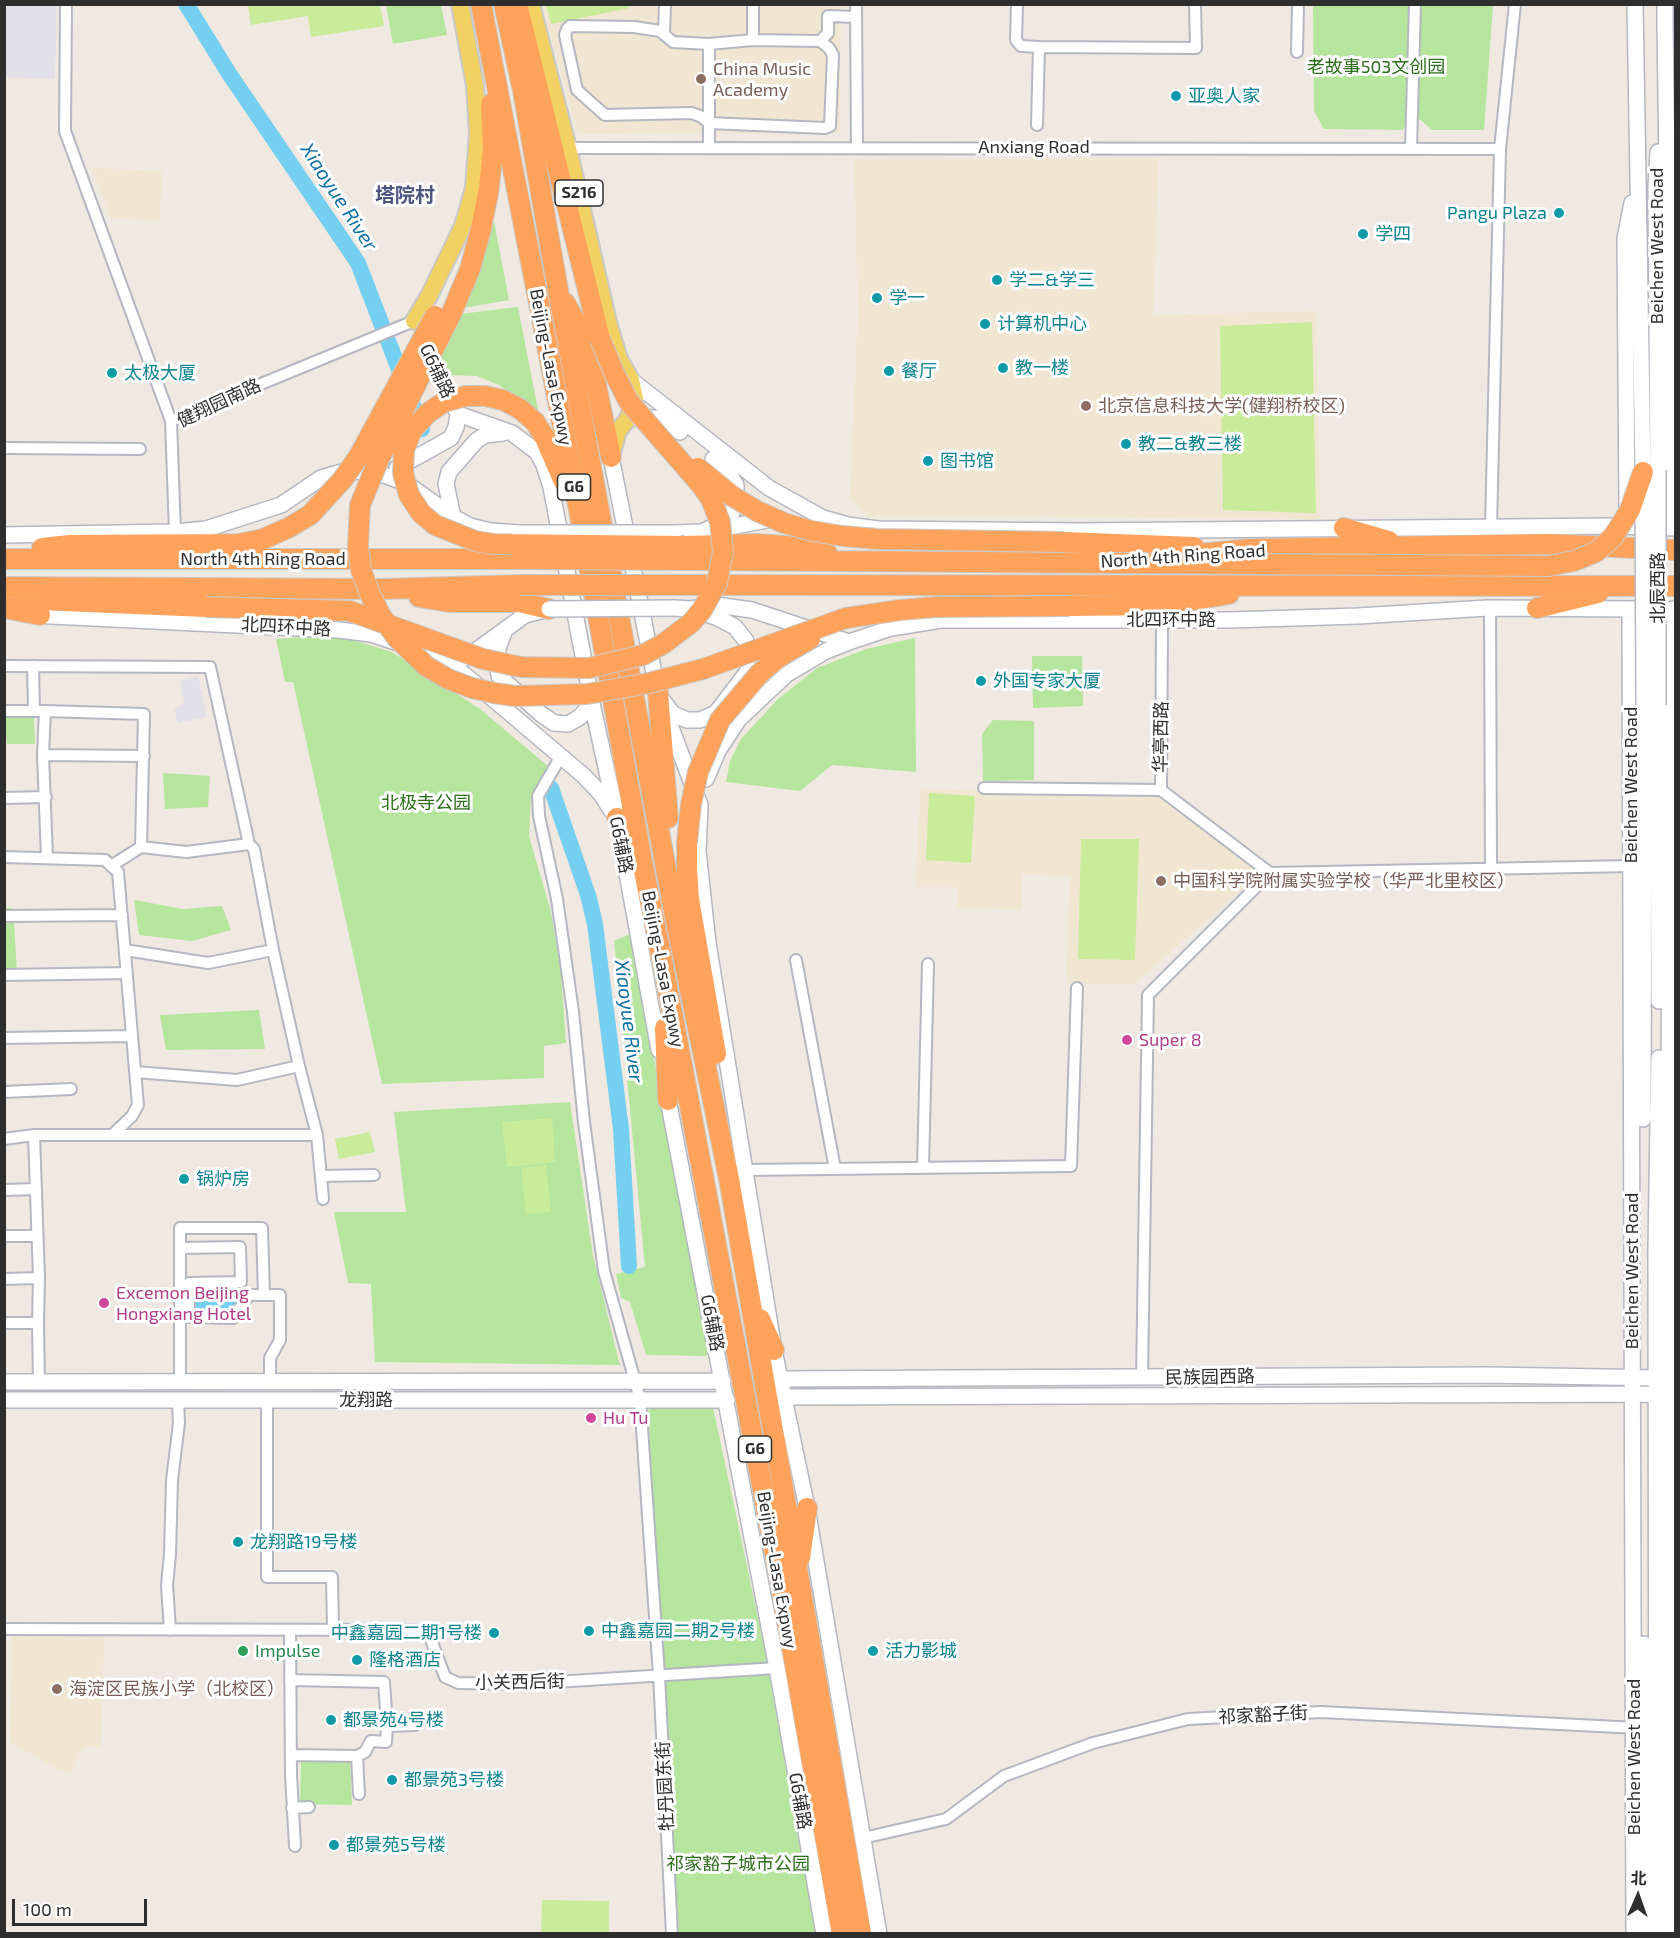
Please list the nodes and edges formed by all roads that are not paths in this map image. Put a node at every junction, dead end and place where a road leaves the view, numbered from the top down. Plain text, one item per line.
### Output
1 (66, 4) edge
2 (460, 4) edge
3 (504, 4) edge
4 (517, 4) edge
5 (531, 4) edge
6 (665, 4) edge
7 (753, 4) edge
8 (856, 4) edge
9 (1017, 4) edge
10 (1195, 4) edge
11 (1298, 4) edge
12 (1415, 4) edge
13 (1515, 4) edge
14 (1635, 4) edge
15 (1665, 4) edge
16 (482, 7) edge
17 (856, 17) junction
18 (1665, 22) junction
19 (664, 33) junction
20 (753, 40) junction
21 (820, 41) junction
22 (709, 44) junction
23 (1039, 47) junction
24 (1297, 52) dead end
25 (709, 123) junction
26 (1037, 125) dead end
27 (1671, 147) edge
28 (568, 148) junction
29 (709, 148) junction
30 (857, 148) junction
31 (1411, 148) junction
32 (1500, 148) junction
33 (1638, 174) junction
34 (483, 220) junction
35 (558, 290) junction
36 (414, 321) junction
37 (631, 380) junction
38 (458, 414) junction
39 (628, 419) junction
40 (171, 421) junction
41 (512, 433) junction
42 (660, 438) junction
43 (4, 448) edge
44 (140, 449) dead end
45 (611, 457) junction
46 (1651, 471) junction
47 (384, 475) junction
48 (453, 517) junction
49 (823, 518) junction
50 (580, 521) junction
51 (1491, 527) junction
52 (1628, 527) junction
53 (1344, 528) junction
54 (1674, 528) edge
55 (176, 532) junction
56 (702, 532) junction
57 (4, 535) edge
58 (682, 546) junction
59 (1406, 547) junction
60 (1251, 549) junction
61 (1676, 550) edge
62 (4, 551) edge
63 (4, 559) edge
64 (1113, 563) junction
65 (1279, 585) junction
66 (1630, 586) junction
67 (1676, 586) edge
68 (4, 587) edge
69 (384, 589) junction
70 (4, 597) edge
71 (936, 607) junction
72 (4, 608) edge
73 (1490, 608) junction
74 (1537, 608) junction
75 (549, 609) junction
76 (691, 609) junction
77 (1630, 609) junction
78 (1674, 609) edge
79 (4, 614) edge
80 (40, 615) junction
81 (1162, 620) junction
82 (505, 630) junction
83 (849, 642) junction
84 (1630, 656) junction
85 (1671, 656) junction
86 (446, 659) junction
87 (4, 666) edge
88 (33, 666) junction
89 (658, 693) junction
90 (592, 703) junction
91 (1651, 705) junction
92 (4, 711) edge
93 (40, 711) junction
94 (43, 755) junction
95 (144, 756) junction
96 (561, 756) junction
97 (984, 788) dead end
98 (1161, 790) junction
99 (46, 797) junction
100 (4, 798) edge
101 (700, 805) junction
102 (617, 818) junction
103 (249, 844) junction
104 (141, 847) junction
105 (4, 857) edge
106 (47, 857) junction
107 (642, 861) junction
108 (111, 866) junction
109 (1631, 866) junction
110 (1491, 869) junction
111 (1270, 873) junction
112 (122, 915) junction
113 (4, 916) edge
114 (676, 922) junction
115 (125, 950) junction
116 (273, 950) junction
117 (1670, 954) junction
118 (1643, 955) junction
119 (796, 960) dead end
120 (928, 964) dead end
121 (663, 965) junction
122 (127, 973) junction
123 (4, 975) edge
124 (1632, 978) junction
125 (1659, 979) junction
126 (1077, 988) dead end
127 (132, 1036) junction
128 (4, 1038) edge
129 (1659, 1041) junction
130 (1637, 1050) junction
131 (298, 1066) junction
132 (1669, 1068) junction
133 (135, 1072) junction
134 (70, 1089) dead end
135 (4, 1092) edge
136 (668, 1100) junction
137 (34, 1135) junction
138 (112, 1135) junction
139 (317, 1135) junction
140 (4, 1139) edge
141 (923, 1168) junction
142 (835, 1169) junction
143 (737, 1174) junction
144 (374, 1175) dead end
145 (321, 1176) junction
146 (36, 1189) junction
147 (4, 1190) edge
148 (323, 1199) dead end
149 (1642, 1233) junction
150 (4, 1236) edge
151 (38, 1236) junction
152 (180, 1248) junction
153 (1633, 1262) junction
154 (39, 1278) junction
155 (4, 1279) edge
156 (260, 1293) junction
157 (748, 1295) junction
158 (4, 1323) edge
159 (38, 1323) junction
160 (774, 1350) junction
161 (1142, 1378) junction
162 (1654, 1378) edge
163 (780, 1379) junction
164 (723, 1381) junction
165 (4, 1382) edge
166 (39, 1382) junction
167 (180, 1382) junction
168 (270, 1382) junction
169 (636, 1382) junction
170 (1654, 1394) edge
171 (784, 1397) junction
172 (640, 1399) junction
173 (4, 1400) edge
174 (178, 1400) junction
175 (267, 1400) junction
176 (727, 1400) junction
177 (807, 1508) junction
178 (798, 1578) junction
179 (4, 1629) edge
180 (170, 1630) junction
181 (290, 1630) junction
182 (333, 1630) junction
183 (777, 1668) junction
184 (659, 1675) junction
185 (291, 1680) junction
186 (415, 1725) dead end
187 (387, 1726) junction
188 (1640, 1728) junction
189 (1667, 1752) edge
190 (291, 1755) junction
191 (357, 1756) junction
192 (359, 1794) dead end
193 (309, 1807) dead end
194 (292, 1808) junction
195 (863, 1838) junction
196 (295, 1846) dead end
197 (672, 1934) edge
198 (824, 1934) edge
199 (842, 1934) edge
200 (861, 1934) edge
201 (879, 1934) edge
202 (1634, 1934) edge
203 (1646, 1934) edge
204 (1657, 1934) edge
205 (1670, 1934) edge

1 - 40 street
2 - 36 main road, G6辅路
3 - 35 highway, Beijing-Lasa Expwy / G6
4 - 42 highway, bridge
5 - 28 main road, S216
6 - 19 street
7 - 20 street
8 - 17 street
9 - 23 street
10 - 23 street
11 - 24 street
12 - 31 street
13 - 32 street
14 - 33 street, Beichen West Road
15 - 18 street, Beichen West Road
16 - 34 highway
16 - 50 highway, Beijing-Lasa Expwy / G6
17 - 21 street
17 - 30 street
18 - 27 street, Beichen West Road
18 - 46 street, Beichen West Road
19 - 22 street
19 - 25 street
20 - 21 street
20 - 22 street
21 - 25 street
22 - 25 street
23 - 26 street
25 - 29 street
27 - 54 street, Beichen West Road
28 - 29 street, Anxiang Road
28 - 37 main road, S216
29 - 30 street, Anxiang Road
30 - 31 street, Anxiang Road
31 - 32 street, Anxiang Road
32 - 51 street
33 - 46 street, Beichen West Road
33 - 52 street, Beichen West Road
34 - 62 highway, bridge
34 - 71 highway, bridge
35 - 45 highway
35 - 114 highway, Beijing-Lasa Expwy / G6
36 - 38 street, G6辅路
36 - 40 street, 健翔园南路
37 - 39 main road, S216
37 - 49 street
38 - 41 street, G6辅路
38 - 47 street
39 - 45 main road, S216
39 - 56 street
40 - 55 street, 健翔园南路
41 - 48 street
41 - 90 street, G6辅路
42 - 60 highway, bridge
42 - 70 highway, bridge
43 - 44 street
45 - 89 street
46 - 64 highway, bridge
46 - 91 street, 北辰西路, bridge
47 - 48 street
47 - 55 street
48 - 58 street, bridge
49 - 53 street
49 - 56 street
50 - 58 highway, bridge
50 - 107 highway, Beijing-Lasa Expwy / G6
51 - 52 street
51 - 53 street
52 - 54 street
53 - 59 highway
55 - 57 street
56 - 58 street
58 - 63 highway, North 4th Ring Road, bridge
58 - 64 highway, North 4th Ring Road
59 - 60 highway, North 4th Ring Road
59 - 61 highway, North 4th Ring Road
60 - 64 highway, North 4th Ring Road
65 - 66 highway, North 4th Ring Road
65 - 69 highway, North 4th Ring Road, bridge
65 - 71 highway, bridge
66 - 67 highway
66 - 74 highway
68 - 69 highway, North 4th Ring Road
69 - 75 highway
71 - 143 highway, bridge
72 - 80 highway
73 - 74 street, 北四环中路
73 - 81 street, 北四环中路
73 - 110 street
74 - 77 street, 北四环中路
75 - 76 street, bridge
75 - 82 street
76 - 83 street
76 - 89 street
77 - 78 street, 北四环中路
77 - 84 street, Beichen West Road
78 - 85 street, Beichen West Road
79 - 80 street, 北四环中路
80 - 86 street, 北四环中路
81 - 83 street, 北四环中路
81 - 98 street, 华亭西路
82 - 86 street
82 - 90 street
83 - 101 street, 北四环中路
84 - 85 street
84 - 109 street, Beichen West Road
85 - 117 street, Beichen West Road
86 - 96 street
87 - 88 street
88 - 93 street
88 - 103 street
89 - 101 street
89 - 114 highway
90 - 102 street, G6辅路
91 - 118 street, Beichen West Road
91 - 125 street, Beichen West Road
92 - 93 street
93 - 94 street
93 - 95 street
94 - 95 street
94 - 99 street
95 - 104 street
96 - 102 street
96 - 169 street, 牡丹园东街
97 - 98 street
98 - 111 street, 华亭西路
99 - 100 street
99 - 106 street
101 - 143 street
102 - 107 highway
102 - 136 street, G6辅路
103 - 104 street
103 - 116 street
104 - 108 street
105 - 106 street
106 - 108 street
107 - 121 highway, Beijing-Lasa Expwy / G6
108 - 112 street
109 - 110 street
109 - 124 street, Beichen West Road
110 - 111 street
111 - 161 street
112 - 113 street
112 - 115 street
114 - 143 highway, Beijing-Lasa Expwy / G6
115 - 116 street
115 - 122 street
116 - 131 street
117 - 125 street
117 - 132 street, Beichen West Road
118 - 124 street
118 - 130 street, Beichen West Road
119 - 142 street
120 - 141 street
121 - 136 highway
121 - 199 highway, Beijing-Lasa Expwy / G6
122 - 123 street
122 - 127 street
124 - 130 street, Beichen West Road
125 - 129 street, Beichen West Road
126 - 141 street
127 - 128 street
127 - 133 street
129 - 132 street
129 - 162 street, Beichen West Road
130 - 149 street, Beichen West Road
130 - 153 street, Beichen West Road
131 - 133 street
131 - 139 street
132 - 162 street, Beichen West Road
133 - 138 street
134 - 135 street
136 - 164 street, G6辅路
137 - 138 street
137 - 140 street
137 - 146 street
138 - 139 street
139 - 145 street
141 - 142 street
142 - 143 street
143 - 157 highway, Beijing-Lasa Expwy / G6
143 - 160 street
144 - 145 street
145 - 148 street
146 - 147 street
146 - 151 street
149 - 153 street
149 - 162 street, Beichen West Road
150 - 151 street
151 - 154 street
152 - 156 street
152 - 156 street
152 - 167 street
153 - 162 street, Beichen West Road
154 - 155 street
154 - 159 street
156 - 168 street
157 - 160 highway
157 - 178 highway, Beijing-Lasa Expwy / G6
158 - 159 street
159 - 166 street
160 - 163 street
161 - 162 street, 民族园西路
161 - 163 street, 民族园西路
162 - 170 street, Beichen West Road
162 - 170 street, Beichen West Road
163 - 171 street
164 - 169 street, 龙翔路
164 - 176 street, G6辅路
165 - 166 street, 龙翔路
166 - 167 street, 龙翔路
167 - 168 street, 龙翔路
168 - 169 street, 龙翔路
169 - 172 street, 牡丹园东街
170 - 171 street, 民族园西路
170 - 188 street, Beichen West Road
170 - 189 street, Beichen West Road
171 - 177 street
172 - 175 street, 龙翔路
172 - 176 street, 龙翔路
172 - 184 street, 牡丹园东街
173 - 174 street, 龙翔路
174 - 175 street, 龙翔路
174 - 180 street
175 - 182 street
176 - 183 street, G6辅路
177 - 178 highway
177 - 195 street
178 - 200 highway, Beijing-Lasa Expwy / G6
179 - 180 street, 小关西后街
180 - 181 street, 小关西后街
181 - 182 street, 小关西后街
181 - 185 street
182 - 184 street, 小关西后街
183 - 184 street, 小关西后街
183 - 198 street, G6辅路
184 - 197 street, 牡丹园东街
185 - 187 street
185 - 190 street
186 - 187 street
187 - 191 street
188 - 189 street
188 - 195 street, 祁家豁子街
188 - 202 street, Beichen West Road
188 - 203 street, Beichen West Road
189 - 204 street, Beichen West Road
189 - 205 street, Beichen West Road
190 - 191 street
190 - 194 street
191 - 192 street
193 - 194 street
194 - 196 street
195 - 201 street

